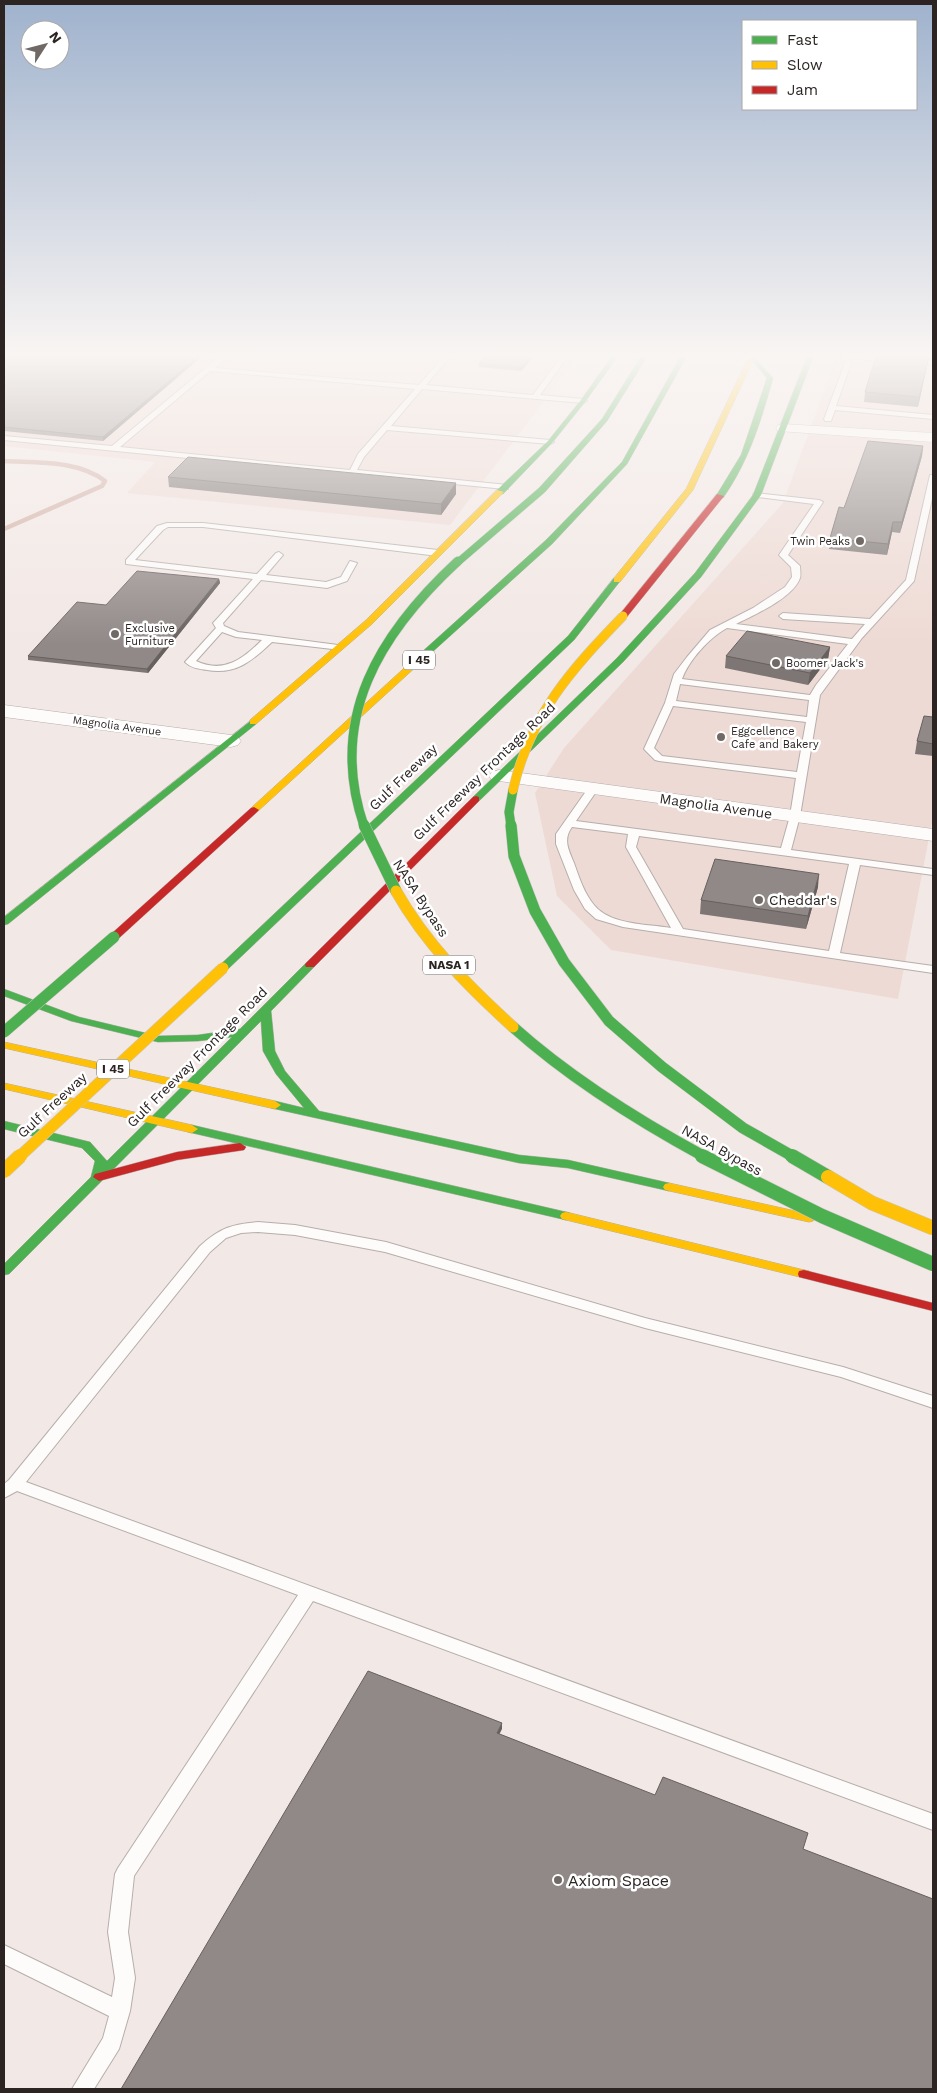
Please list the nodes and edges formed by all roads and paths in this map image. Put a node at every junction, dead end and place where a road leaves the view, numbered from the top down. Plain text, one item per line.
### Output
1 (130, 450) edge
2 (366, 450) edge
3 (542, 450) edge
4 (578, 450) edge
5 (631, 450) edge
6 (709, 450) edge
7 (747, 450) edge
8 (774, 450) edge
9 (352, 473) junction
10 (933, 477) edge
11 (505, 486) junction
12 (757, 495) junction
13 (438, 553) junction
14 (279, 555) dead end
15 (353, 563) dead end
16 (259, 577) junction
17 (783, 616) dead end
18 (873, 622) junction
19 (726, 625) junction
20 (221, 628) junction
21 (270, 638) junction
22 (854, 642) junction
23 (338, 648) junction
24 (677, 681) junction
25 (814, 698) junction
26 (670, 703) junction
27 (4, 711) edge
28 (811, 720) junction
29 (230, 741) junction
30 (499, 776) junction
31 (802, 776) junction
32 (593, 789) junction
33 (795, 816) junction
34 (569, 823) junction
35 (634, 832) junction
36 (933, 835) edge
37 (785, 852) junction
38 (855, 862) junction
39 (933, 872) edge
40 (4, 922) edge
41 (679, 932) junction
42 (834, 955) junction
43 (933, 970) edge
44 (4, 992) edge
45 (265, 1010) junction
46 (4, 1032) edge
47 (243, 1032) junction
48 (4, 1045) edge
49 (4, 1086) edge
50 (188, 1086) junction
51 (316, 1115) junction
52 (154, 1121) junction
53 (4, 1125) edge
54 (257, 1145) junction
55 (4, 1170) edge
56 (98, 1178) junction
57 (933, 1228) edge
58 (895, 1234) dead end
59 (933, 1264) edge
60 (4, 1271) edge
61 (933, 1307) edge
62 (933, 1402) edge
63 (10, 1488) edge
64 (309, 1592) junction
65 (933, 1822) edge
66 (4, 1954) edge
67 (120, 2011) junction
68 (82, 2089) edge

1 - 9 lane
2 - 9 lane
3 - 11 main road
4 - 59 main road, NASA Bypass / NASA 1, bridge
5 - 46 main road, I 45, bridge
6 - 55 main road, Gulf Freeway / I 45, bridge
7 - 57 main road, NASA Bypass, bridge
8 - 12 main road, Gulf Freeway Frontage Road
9 - 11 lane
10 - 18 lane
11 - 13 main road
12 - 19 lane
12 - 30 main road, Gulf Freeway Frontage Road
13 - 16 lane
13 - 23 main road
14 - 16 lane
15 - 16 lane
16 - 20 lane
17 - 18 lane
18 - 22 lane
19 - 22 lane
19 - 24 lane
20 - 21 lane
20 - 21 lane
21 - 23 lane
22 - 25 lane
23 - 29 main road
24 - 25 lane
24 - 26 lane
25 - 28 lane
26 - 28 lane
26 - 31 lane
27 - 29 street, Magnolia Avenue
28 - 31 lane
29 - 40 main road
30 - 32 street, Magnolia Avenue
30 - 45 main road, Gulf Freeway Frontage Road
31 - 33 lane
32 - 33 street, Magnolia Avenue
32 - 34 lane
33 - 36 street, Magnolia Avenue
33 - 37 lane
34 - 35 lane
34 - 41 lane
35 - 37 lane
35 - 41 lane
37 - 38 lane
38 - 39 lane
38 - 42 lane
41 - 42 lane
42 - 43 lane
44 - 47 main road
45 - 47 main road, Gulf Freeway Frontage Road
45 - 51 main road
47 - 50 main road, Gulf Freeway Frontage Road
48 - 50 main road
49 - 52 main road
50 - 51 main road
50 - 52 main road, Gulf Freeway Frontage Road
51 - 58 main road
52 - 54 main road
52 - 56 main road, Gulf Freeway Frontage Road
53 - 56 main road
54 - 56 main road
54 - 61 main road
56 - 60 main road, Gulf Freeway Frontage Road
62 - 63 lane
63 - 64 lane
64 - 65 lane
64 - 67 lane
66 - 67 lane
67 - 68 lane

